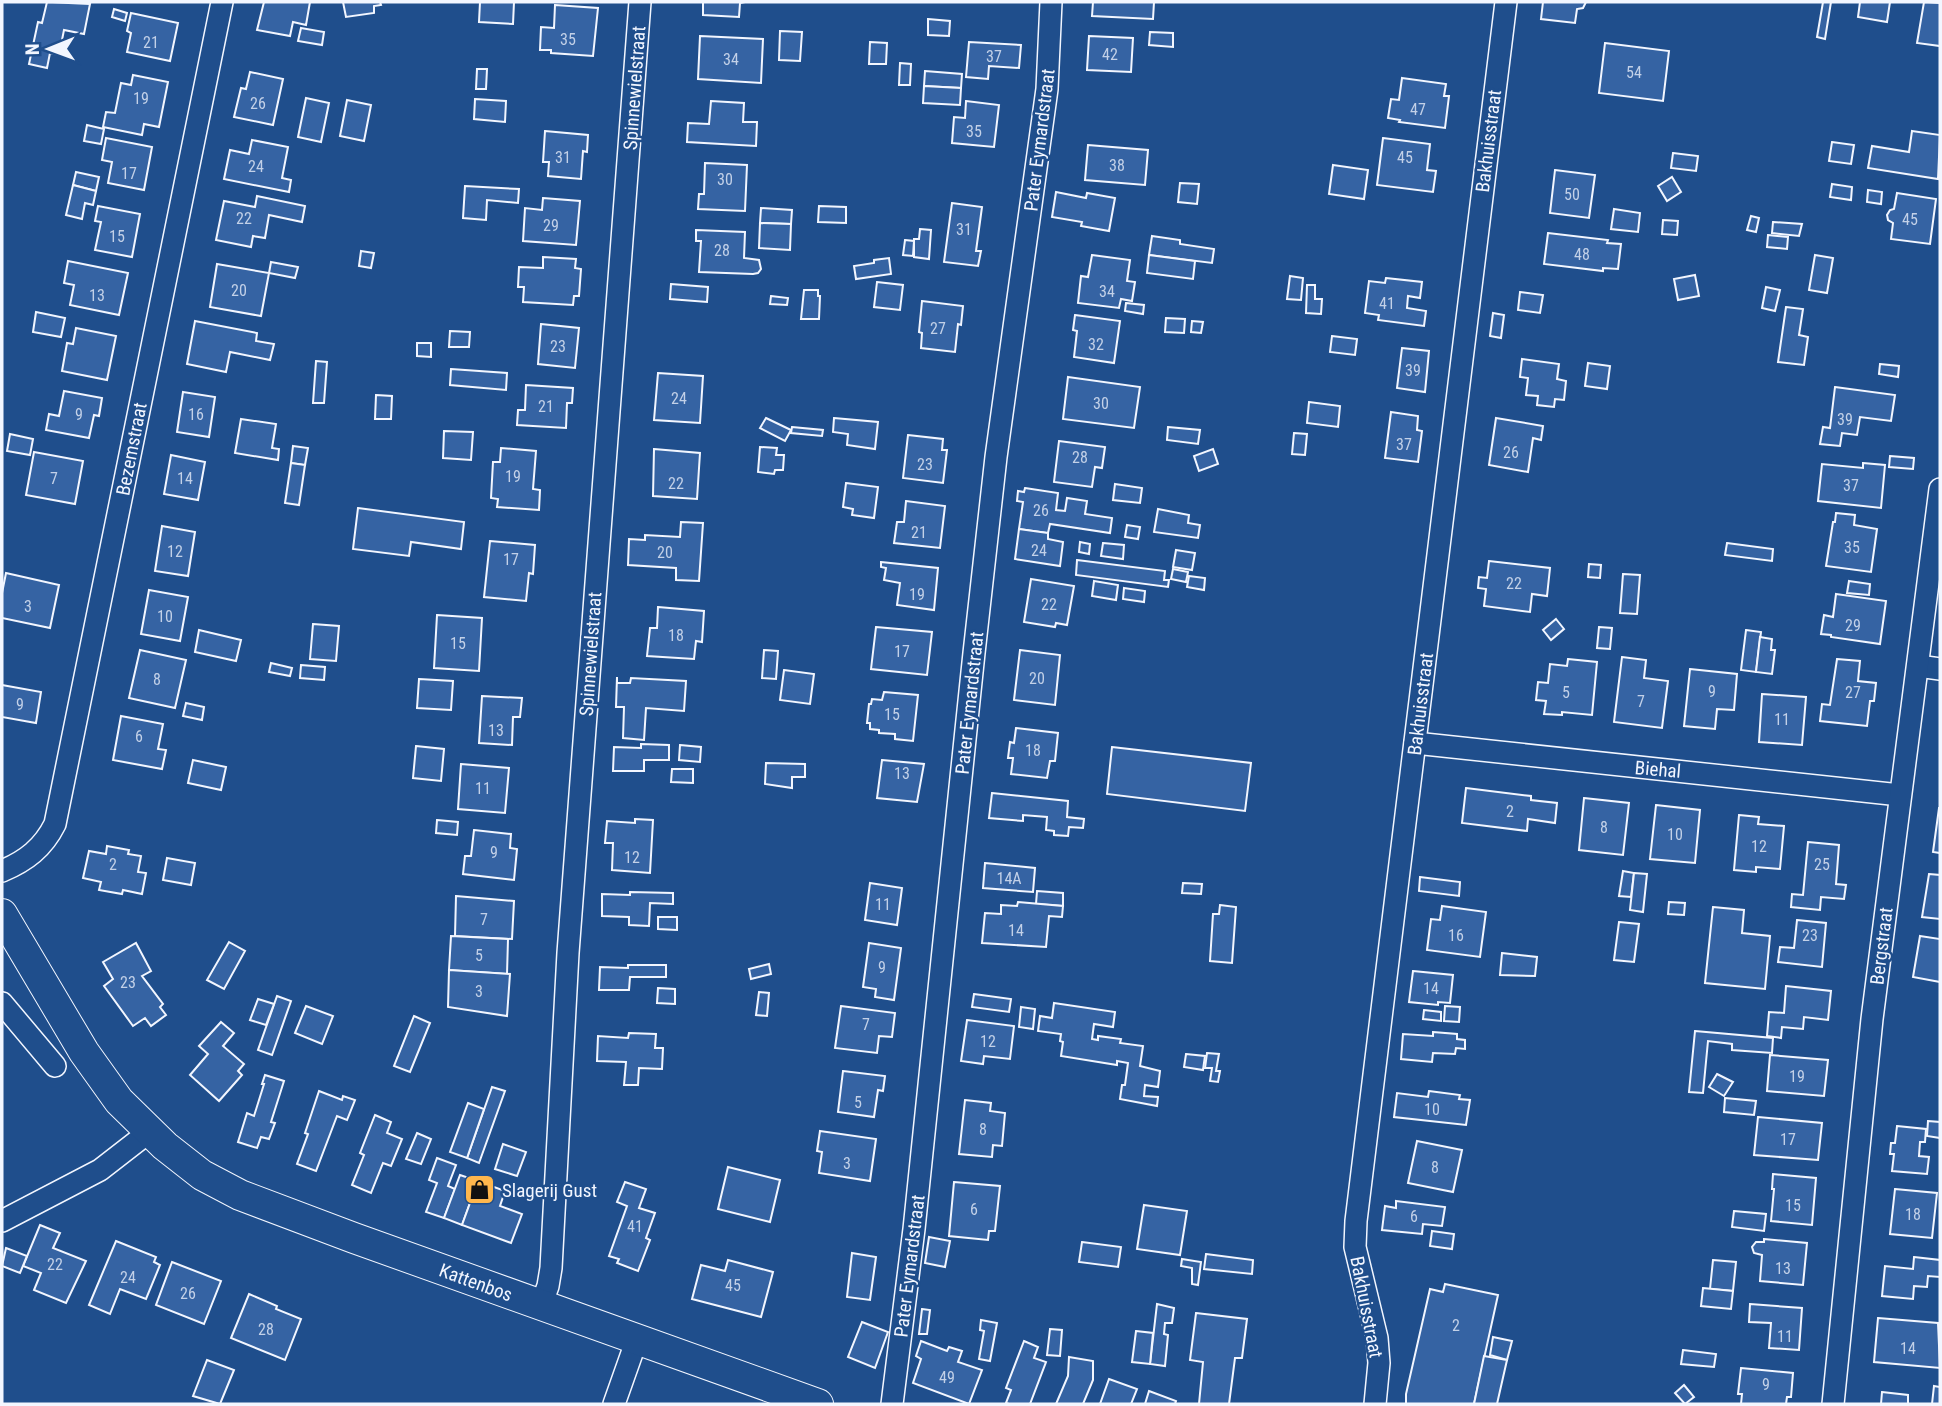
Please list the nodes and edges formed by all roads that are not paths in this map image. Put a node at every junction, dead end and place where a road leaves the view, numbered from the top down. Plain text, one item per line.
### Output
1 (222, 2) edge
2 (640, 2) edge
3 (1051, 2) edge
4 (1506, 2) edge
5 (1940, 489) edge
6 (1917, 666) junction
7 (1940, 669) edge
8 (1415, 743) junction
9 (1900, 795) junction
10 (2, 872) edge
11 (2, 914) edge
12 (2, 1003) edge
13 (55, 1066) dead end
14 (149, 1132) junction
15 (2, 1221) edge
16 (541, 1305) junction
17 (637, 1339) junction
18 (614, 1404) edge
19 (818, 1404) edge
20 (892, 1404) edge
21 (1375, 1404) edge
22 (1833, 1404) edge

1 - 10 street, Bezemstraat
2 - 16 street, Spinnewielstraat
3 - 20 street, Pater Eymardstraat
4 - 8 street, Bakhuisstraat
5 - 6 street, Bergstraat
6 - 7 street
6 - 9 street, Bergstraat
8 - 9 street, Biehal
8 - 21 street, Bakhuisstraat
9 - 22 street, Bergstraat
11 - 14 main road, Kattenbos
12 - 13 street
14 - 15 street
14 - 16 main road, Kattenbos
16 - 17 main road, Kattenbos
17 - 18 street
17 - 19 main road, Kattenbos

